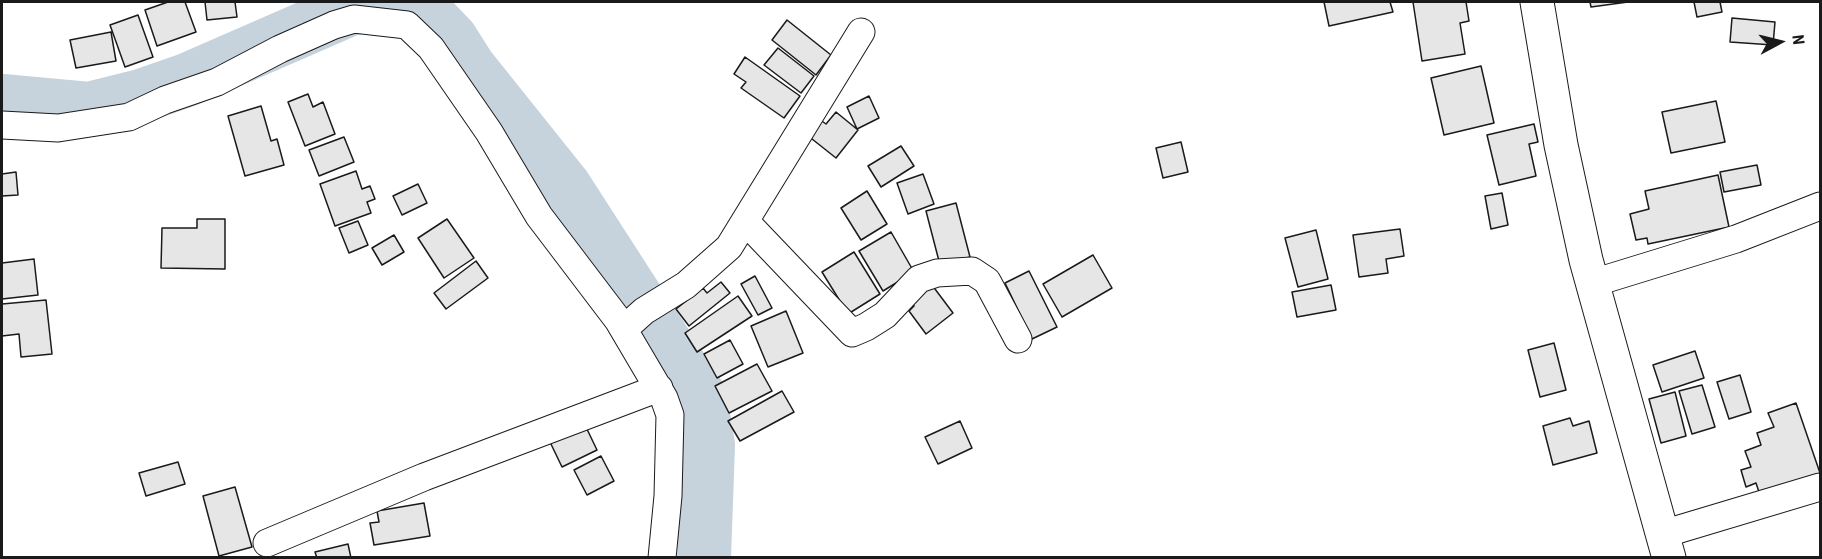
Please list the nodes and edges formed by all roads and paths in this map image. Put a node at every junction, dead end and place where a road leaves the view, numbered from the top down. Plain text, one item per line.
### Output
1 (1537, 2) edge
2 (384, 11) edge
3 (861, 32) dead end
4 (2, 125) edge
5 (1821, 206) edge
6 (745, 221) junction
7 (1593, 284) junction
8 (634, 320) junction
9 (1018, 339) dead end
10 (658, 388) junction
11 (1821, 487) edge
12 (267, 543) dead end
13 (1666, 546) edge
14 (662, 558) edge

1 - 7 street
2 - 4 street
2 - 8 street
3 - 6 street
5 - 7 street
6 - 8 street
6 - 9 street
7 - 13 street
8 - 10 street
10 - 12 street
10 - 14 street
11 - 13 street

